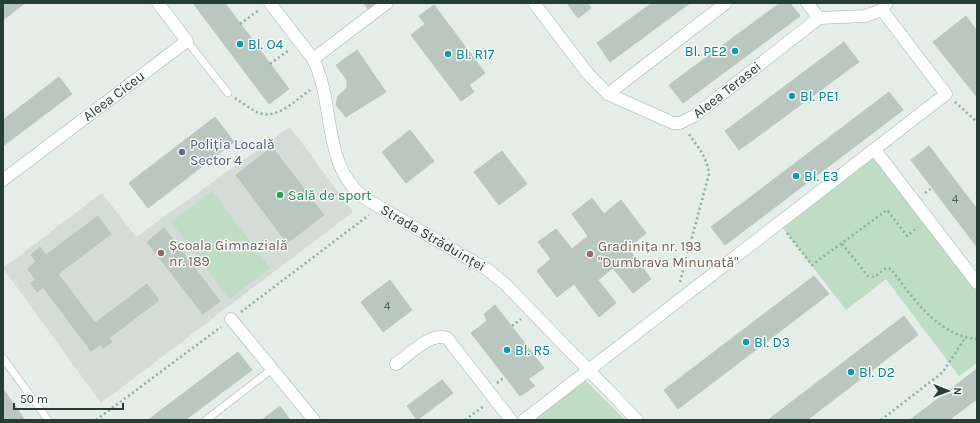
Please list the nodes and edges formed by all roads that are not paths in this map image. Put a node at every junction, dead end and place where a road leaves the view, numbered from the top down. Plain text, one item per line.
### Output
1 (158, 3) edge
2 (387, 3) edge
3 (534, 3) edge
4 (726, 3) edge
5 (807, 3) edge
6 (267, 5) edge
7 (885, 6) edge
8 (819, 18) junction
9 (187, 41) junction
10 (313, 59) junction
11 (228, 93) road end
12 (608, 94) junction
13 (875, 150) junction
14 (3, 180) edge
15 (977, 283) edge
16 (231, 319) dead end
17 (3, 358) edge
18 (396, 364) dead end
19 (272, 369) junction
20 (588, 371) junction
21 (48, 420) edge
22 (206, 420) edge
23 (314, 420) edge
24 (511, 420) edge
25 (524, 420) edge
26 (636, 420) edge

1 - 9 street
2 - 10 street
3 - 12 street
4 - 12 street
5 - 8 street
6 - 10 street, Strada Străduinței
7 - 8 street
7 - 13 street
8 - 12 street, Aleea Terasei
9 - 11 lane
9 - 14 street, Aleea Ciceu
10 - 20 street, Strada Străduinței
13 - 15 street
13 - 20 street
16 - 19 street
17 - 21 lane
18 - 24 street
19 - 22 lane
19 - 23 street
20 - 25 street
20 - 26 street, Strada Străduinței

